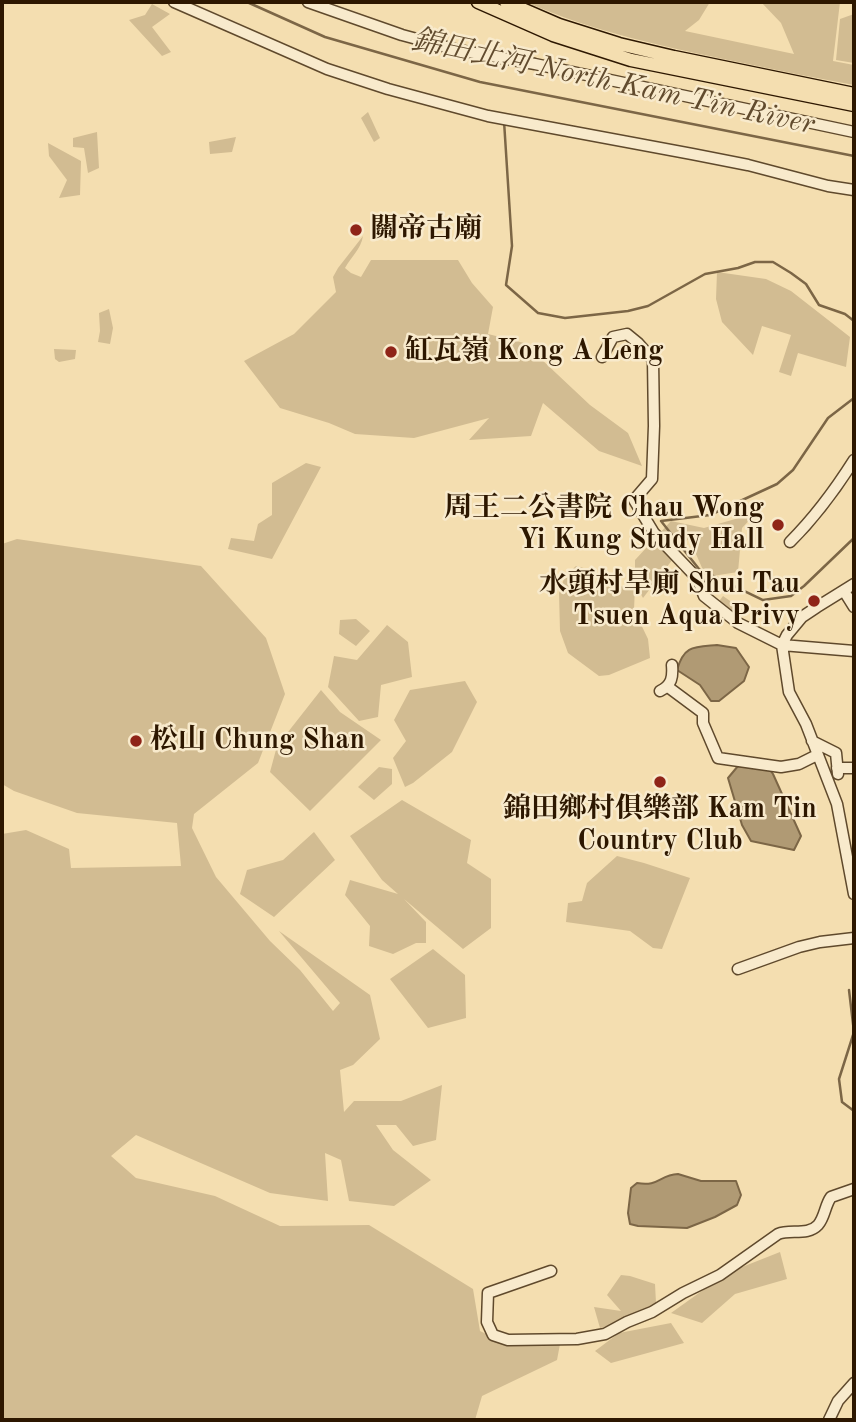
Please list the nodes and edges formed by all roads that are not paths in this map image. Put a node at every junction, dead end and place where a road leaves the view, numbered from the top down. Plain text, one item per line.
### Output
1 (174, 2) edge
2 (308, 2) edge
3 (478, 2) edge
4 (506, 2) edge
5 (854, 94) edge
6 (854, 105) edge
7 (854, 132) edge
8 (854, 191) edge
9 (602, 357) dead end
10 (854, 460) edge
11 (790, 542) dead end
12 (854, 584) edge
13 (844, 591) junction
14 (854, 607) edge
15 (782, 645) junction
16 (854, 651) edge
17 (672, 665) dead end
18 (812, 741) junction
19 (817, 755) junction
20 (854, 768) edge
21 (854, 892) edge
22 (854, 938) edge
23 (738, 969) dead end
24 (854, 1189) edge
25 (551, 1271) dead end
26 (854, 1383) edge
27 (830, 1420) edge

1 - 8 street
2 - 7 street
3 - 6 main road
4 - 5 main road
9 - 15 street
10 - 11 street
12 - 13 street
13 - 14 street
13 - 15 street
15 - 16 street
15 - 18 street
17 - 19 street
18 - 19 street
18 - 20 street
19 - 21 street
22 - 23 street
24 - 25 street
26 - 27 street

